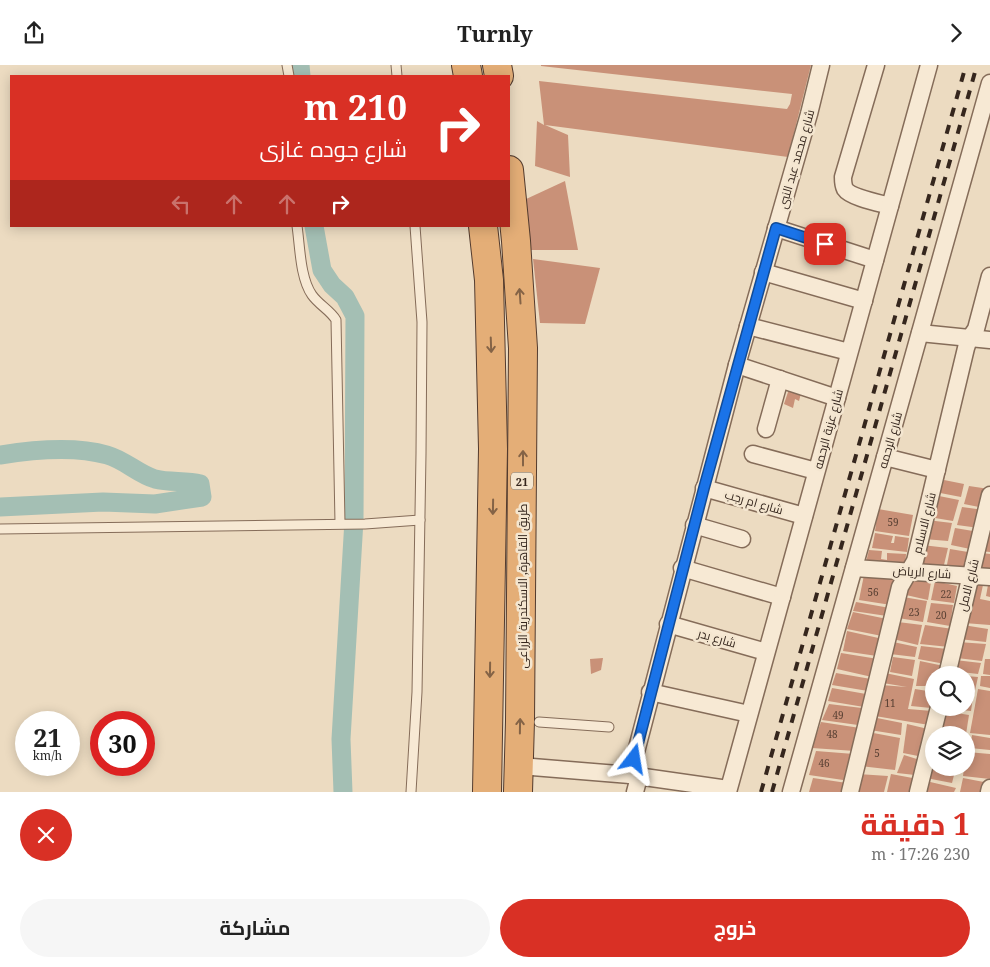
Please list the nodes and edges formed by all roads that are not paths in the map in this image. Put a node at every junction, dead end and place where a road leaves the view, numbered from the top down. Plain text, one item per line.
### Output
1 (821, 65) edge
2 (876, 65) edge
3 (929, 65) edge
4 (990, 86) edge
5 (510, 180) edge
6 (890, 206) junction
7 (297, 227) edge
8 (415, 227) edge
9 (483, 227) edge
10 (776, 228) junction
11 (875, 260) junction
12 (763, 272) junction
13 (990, 278) edge
14 (864, 301) junction
15 (748, 326) junction
16 (920, 333) junction
17 (969, 339) junction
18 (990, 340) edge
19 (849, 352) junction
20 (736, 365) junction
21 (780, 379) junction
22 (837, 397) junction
23 (766, 429) dead end
24 (754, 454) dead end
25 (885, 457) junction
26 (937, 470) junction
27 (816, 471) junction
28 (704, 488) junction
29 (990, 495) edge
30 (804, 516) junction
31 (420, 520) junction
32 (340, 523) junction
33 (694, 525) junction
34 (0, 529) edge
35 (742, 539) dead end
36 (682, 568) junction
37 (854, 568) junction
38 (910, 571) junction
39 (970, 576) junction
40 (990, 577) edge
41 (782, 597) junction
42 (668, 624) junction
43 (766, 652) junction
44 (949, 666) edge
45 (650, 692) junction
46 (749, 714) junction
47 (937, 716) edge
48 (539, 722) dead end
49 (610, 727) dead end
50 (519, 779) edge
51 (635, 781) edge
52 (990, 788) edge
53 (728, 790) edge
54 (411, 792) edge
55 (487, 792) edge
56 (791, 792) edge
57 (850, 792) edge
58 (918, 792) edge
59 (989, 792) edge

1 - 10 street, شارع محمد عبد النبى
2 - 6 street
3 - 6 street, شارع عزبة الرحمه
4 - 16 street, شارع الرحمه
50 -> 5 highway, طريق القاهرة, الاسكندرية الزراعى / 21
6 - 11 street, شارع عزبة الرحمه
7 - 32 lane
8 - 31 lane
9 -> 55 highway, 21
10 - 11 street
10 - 12 street, شارع محمد عبد النبى
11 - 14 street, شارع عزبة الرحمه
12 - 14 street
12 - 15 street, شارع محمد عبد النبى
13 - 17 street, شارع الاسلام
14 - 19 street, شارع عزبة الرحمه
15 - 19 street
15 - 20 street, شارع محمد عبد النبى
16 - 17 street
16 - 25 street, شارع الرحمه
17 - 18 street
17 - 26 street, شارع الاسلام
19 - 22 street, شارع عزبة الرحمه
20 - 21 street
20 - 28 street, شارع محمد عبد النبى
21 - 22 street
21 - 23 street
22 - 27 street, شارع عزبة الرحمه
24 - 27 street
25 - 26 street
25 - 37 street, شارع الرحمه
26 - 38 street, شارع الاسلام
27 - 30 street, شارع عزبة الرحمه
28 - 30 street, شارع ام رجب
28 - 33 street, شارع محمد عبد النبى
29 - 39 street, شارع الامل
30 - 41 street, شارع عزبة الرحمه
31 - 32 lane
31 - 54 lane
32 - 34 lane
33 - 35 street
33 - 36 street, شارع محمد عبد النبى
36 - 41 street
36 - 42 street, شارع محمد عبد النبى
37 - 38 street, شارع الرياض
37 - 56 street, شارع الرحمه
38 - 39 street, شارع الرياض
38 - 57 street, شارع الاسلام
39 - 40 street, شارع الرياض
39 - 44 street, شارع الامل
41 - 43 street, شارع عزبة الرحمه
42 - 43 street, شارع بدر
42 - 45 street, شارع محمد عبد النبى
43 - 46 street, شارع عزبة الرحمه
45 - 46 street
45 - 51 street, شارع محمد عبد النبى
46 - 53 street, شارع عزبة الرحمه
47 - 58 street
48 - 49 lane
50 - 51 street
51 - 53 street
52 - 59 street

